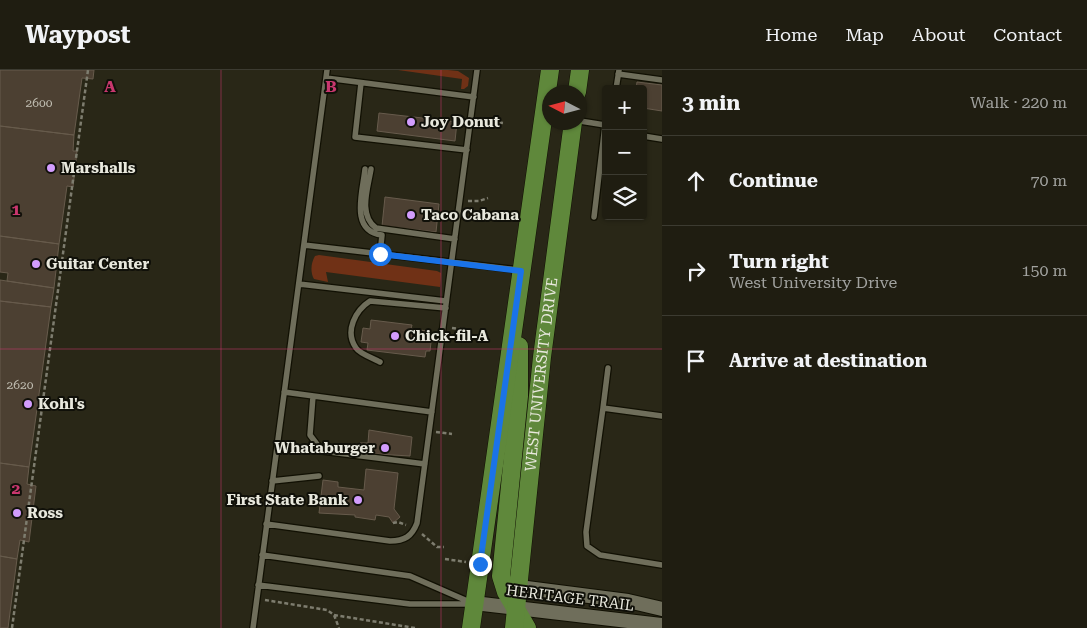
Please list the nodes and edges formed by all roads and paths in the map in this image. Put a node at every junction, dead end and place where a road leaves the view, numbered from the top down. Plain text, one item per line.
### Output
1 (88, 70) edge
2 (327, 70) edge
3 (477, 70) edge
4 (550, 70) edge
5 (580, 70) edge
6 (618, 72) edge
7 (326, 78) junction
8 (662, 80) edge
9 (361, 83) junction
10 (578, 85) edge
11 (616, 85) edge
12 (474, 97) junction
13 (471, 118) junction
14 (587, 122) edge
15 (503, 123) dead end
16 (602, 124) edge
17 (572, 130) edge
18 (605, 130) edge
19 (647, 137) edge
20 (662, 139) edge
21 (467, 150) junction
22 (488, 198) dead end
23 (461, 200) junction
24 (594, 217) dead end
25 (455, 239) junction
26 (304, 245) junction
27 (380, 254) junction
28 (452, 263) junction
29 (521, 271) junction
30 (299, 284) junction
31 (446, 301) junction
32 (446, 308) junction
33 (515, 318) junction
34 (443, 327) junction
35 (465, 330) dead end
36 (380, 362) dead end
37 (608, 368) dead end
38 (284, 392) junction
39 (313, 396) junction
40 (602, 408) junction
41 (432, 412) junction
42 (662, 416) edge
43 (429, 431) junction
44 (452, 434) dead end
45 (424, 464) junction
46 (319, 476) dead end
47 (272, 481) junction
48 (266, 524) junction
49 (262, 555) junction
50 (445, 559) dead end
51 (480, 564) junction
52 (662, 565) edge
53 (258, 585) junction
54 (519, 587) junction
55 (257, 598) junction
56 (474, 604) junction
57 (662, 606) edge
58 (516, 607) junction
59 (334, 615) junction
60 (662, 625) edge
61 (12, 628) edge
62 (253, 628) edge
63 (338, 628) edge
64 (415, 628) edge
65 (471, 628) edge
66 (482, 628) edge
67 (514, 628) edge
68 (527, 628) edge

1 - 61 path
2 - 7 lane
3 - 12 lane
4 - 29 main road
5 - 10 main road
6 - 8 lane
6 - 11 lane
7 - 9 lane
7 - 26 lane
9 - 12 lane
9 - 21 lane
12 - 13 lane
13 - 15 path
13 - 21 lane
14 - 16 lane
17 - 54 main road, WEST UNIVERSITY DRIVE
18 - 24 lane
19 - 20 lane
21 - 23 lane
22 - 23 path
23 - 25 lane
25 - 27 lane
25 - 28 lane
26 - 27 lane
26 - 30 lane
27 - 28 lane
28 - 29 lane
28 - 31 lane
29 - 33 main road
30 - 31 lane
30 - 38 lane
31 - 32 lane
32 - 34 lane
32 - 36 lane
33 - 51 main road
33 - 58 main road
34 - 35 path
34 - 41 lane
37 - 40 lane
38 - 39 lane
38 - 47 lane
39 - 41 lane
39 - 45 lane
40 - 42 lane
40 - 52 lane
41 - 43 lane
43 - 44 path
43 - 45 lane
45 - 48 lane
46 - 47 lane
47 - 48 lane
48 - 49 lane
49 - 53 lane
49 - 56 lane
50 - 51 path
51 - 56 main road
53 - 55 lane
53 - 56 lane
54 - 57 street, HERITAGE TRAIL
54 - 58 main road, WEST UNIVERSITY DRIVE
55 - 59 path
55 - 62 lane
56 - 58 street, HERITAGE TRAIL
56 - 65 main road
56 - 66 main road
58 - 60 street, HERITAGE TRAIL
58 - 67 main road, WEST UNIVERSITY DRIVE
58 - 68 main road
59 - 63 path
59 - 64 path

